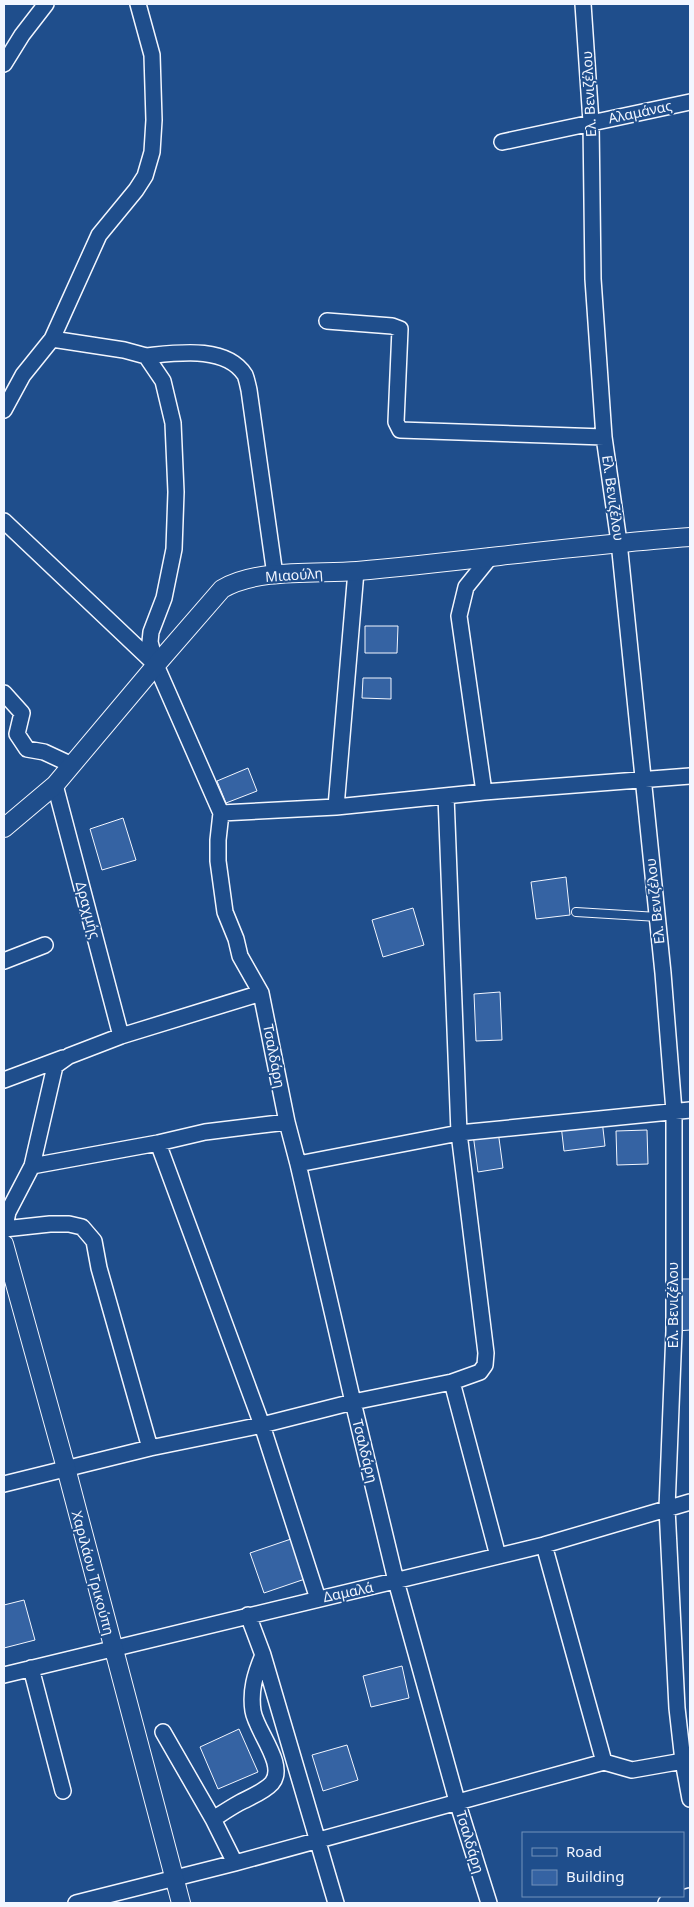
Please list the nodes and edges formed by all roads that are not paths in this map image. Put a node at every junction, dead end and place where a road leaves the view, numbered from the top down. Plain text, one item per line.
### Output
1 (46, 4) edge
2 (138, 4) edge
3 (584, 4) edge
4 (4, 64) edge
5 (690, 102) edge
6 (591, 122) junction
7 (502, 142) dead end
8 (327, 321) dead end
9 (52, 339) junction
10 (146, 356) junction
11 (4, 410) edge
12 (604, 437) junction
13 (4, 521) edge
14 (690, 536) edge
15 (619, 542) junction
16 (491, 556) junction
17 (356, 571) junction
18 (275, 575) junction
19 (156, 665) junction
20 (4, 693) edge
21 (72, 766) junction
22 (690, 776) edge
23 (642, 780) junction
24 (55, 785) junction
25 (484, 792) junction
26 (446, 796) junction
27 (336, 807) junction
28 (222, 813) junction
29 (5, 825) edge
30 (576, 912) dead end
31 (658, 918) junction
32 (45, 945) dead end
33 (4, 961) edge
34 (261, 993) junction
35 (121, 1036) junction
36 (69, 1056) junction
37 (4, 1080) edge
38 (690, 1110) edge
39 (674, 1111) junction
40 (287, 1122) junction
41 (459, 1132) junction
42 (158, 1143) junction
43 (298, 1164) junction
44 (32, 1166) junction
45 (4, 1229) edge
46 (4, 1244) edge
47 (452, 1382) junction
48 (353, 1402) junction
49 (262, 1425) junction
50 (150, 1448) junction
51 (66, 1468) junction
52 (4, 1484) edge
53 (690, 1502) edge
54 (668, 1508) junction
55 (544, 1545) junction
56 (498, 1556) junction
57 (396, 1581) junction
58 (318, 1598) junction
59 (248, 1615) junction
60 (113, 1648) junction
61 (263, 1655) junction
62 (31, 1668) junction
63 (4, 1675) edge
64 (163, 1732) dead end
65 (683, 1761) junction
66 (604, 1762) junction
67 (62, 1791) dead end
68 (690, 1799) edge
69 (457, 1801) junction
70 (213, 1819) junction
71 (318, 1841) junction
72 (235, 1864) junction
73 (175, 1879) junction
74 (690, 1896) edge
75 (76, 1903) edge
76 (181, 1903) edge
77 (336, 1903) edge
78 (489, 1903) edge
79 (666, 1903) edge

1 - 4 street
2 - 9 street
3 - 6 street, Ελ. Βενιζέλου
5 - 6 street, Αλαμάνας
6 - 7 street, Αλαμάνας
6 - 12 street, Ελ. Βενιζέλου
8 - 12 street
9 - 10 street
9 - 11 street
10 - 18 street
10 - 19 street
12 - 15 street, Ελ. Βενιζέλου
13 - 19 street
14 - 15 street, Μιαούλη
15 - 16 street, Μιαούλη
15 - 23 street, Ελ. Βενιζέλου
16 - 17 street, Μιαούλη
16 - 25 street
17 - 18 street, Μιαούλη
17 - 27 street
18 - 19 street, Μιαούλη
19 - 21 street, Μιαούλη
19 - 28 street
20 - 21 street
21 - 24 street, Μιαούλη
22 - 23 street
23 - 25 street
23 - 31 street, Ελ. Βενιζέλου
24 - 29 street, Μιαούλη
24 - 35 street, Δραχμής
25 - 26 street
26 - 27 street
26 - 41 street
27 - 28 street
28 - 34 street, Τσαλδάρη
30 - 31 lane
31 - 39 street, Ελ. Βενιζέλου
32 - 33 street
34 - 35 street
34 - 40 street, Τσαλδάρη
35 - 36 street
36 - 37 street
36 - 44 street
38 - 39 street
39 - 41 street
39 - 54 street, Ελ. Βενιζέλου
40 - 42 street
40 - 43 street, Τσαλδάρη
41 - 43 street
41 - 47 street
42 - 44 street
42 - 49 street
43 - 48 street, Τσαλδάρη
44 - 45 street
45 - 50 street
46 - 51 street, Χαριλάου Τρικούπη
47 - 48 street
47 - 56 street
48 - 49 street
48 - 57 street, Τσαλδάρη
49 - 50 street
49 - 58 street
50 - 51 street
51 - 52 street
51 - 60 street, Χαριλάου Τρικούπη
53 - 54 street, Δαμαλά
54 - 55 street, Δαμαλά
54 - 65 street, Ελ. Βενιζέλου
55 - 56 street, Δαμαλά
55 - 66 street
56 - 57 street, Δαμαλά
57 - 58 street, Δαμαλά
57 - 69 street, Τσαλδάρη
58 - 59 street, Δαμαλά
59 - 60 street, Δαμαλά
59 - 61 street
60 - 62 street, Δαμαλά
60 - 73 street, Χαριλάου Τρικούπη
61 - 70 street
61 - 71 street
62 - 63 street, Δαμαλά
62 - 67 street
64 - 70 street
65 - 66 street
65 - 68 street, Ελ. Βενιζέλου
66 - 69 street
69 - 71 street
69 - 78 street, Τσαλδάρη
70 - 72 street
71 - 72 street
71 - 77 street
72 - 73 street
73 - 75 street
73 - 76 street, Χαριλάου Τρικούπη
74 - 79 street

